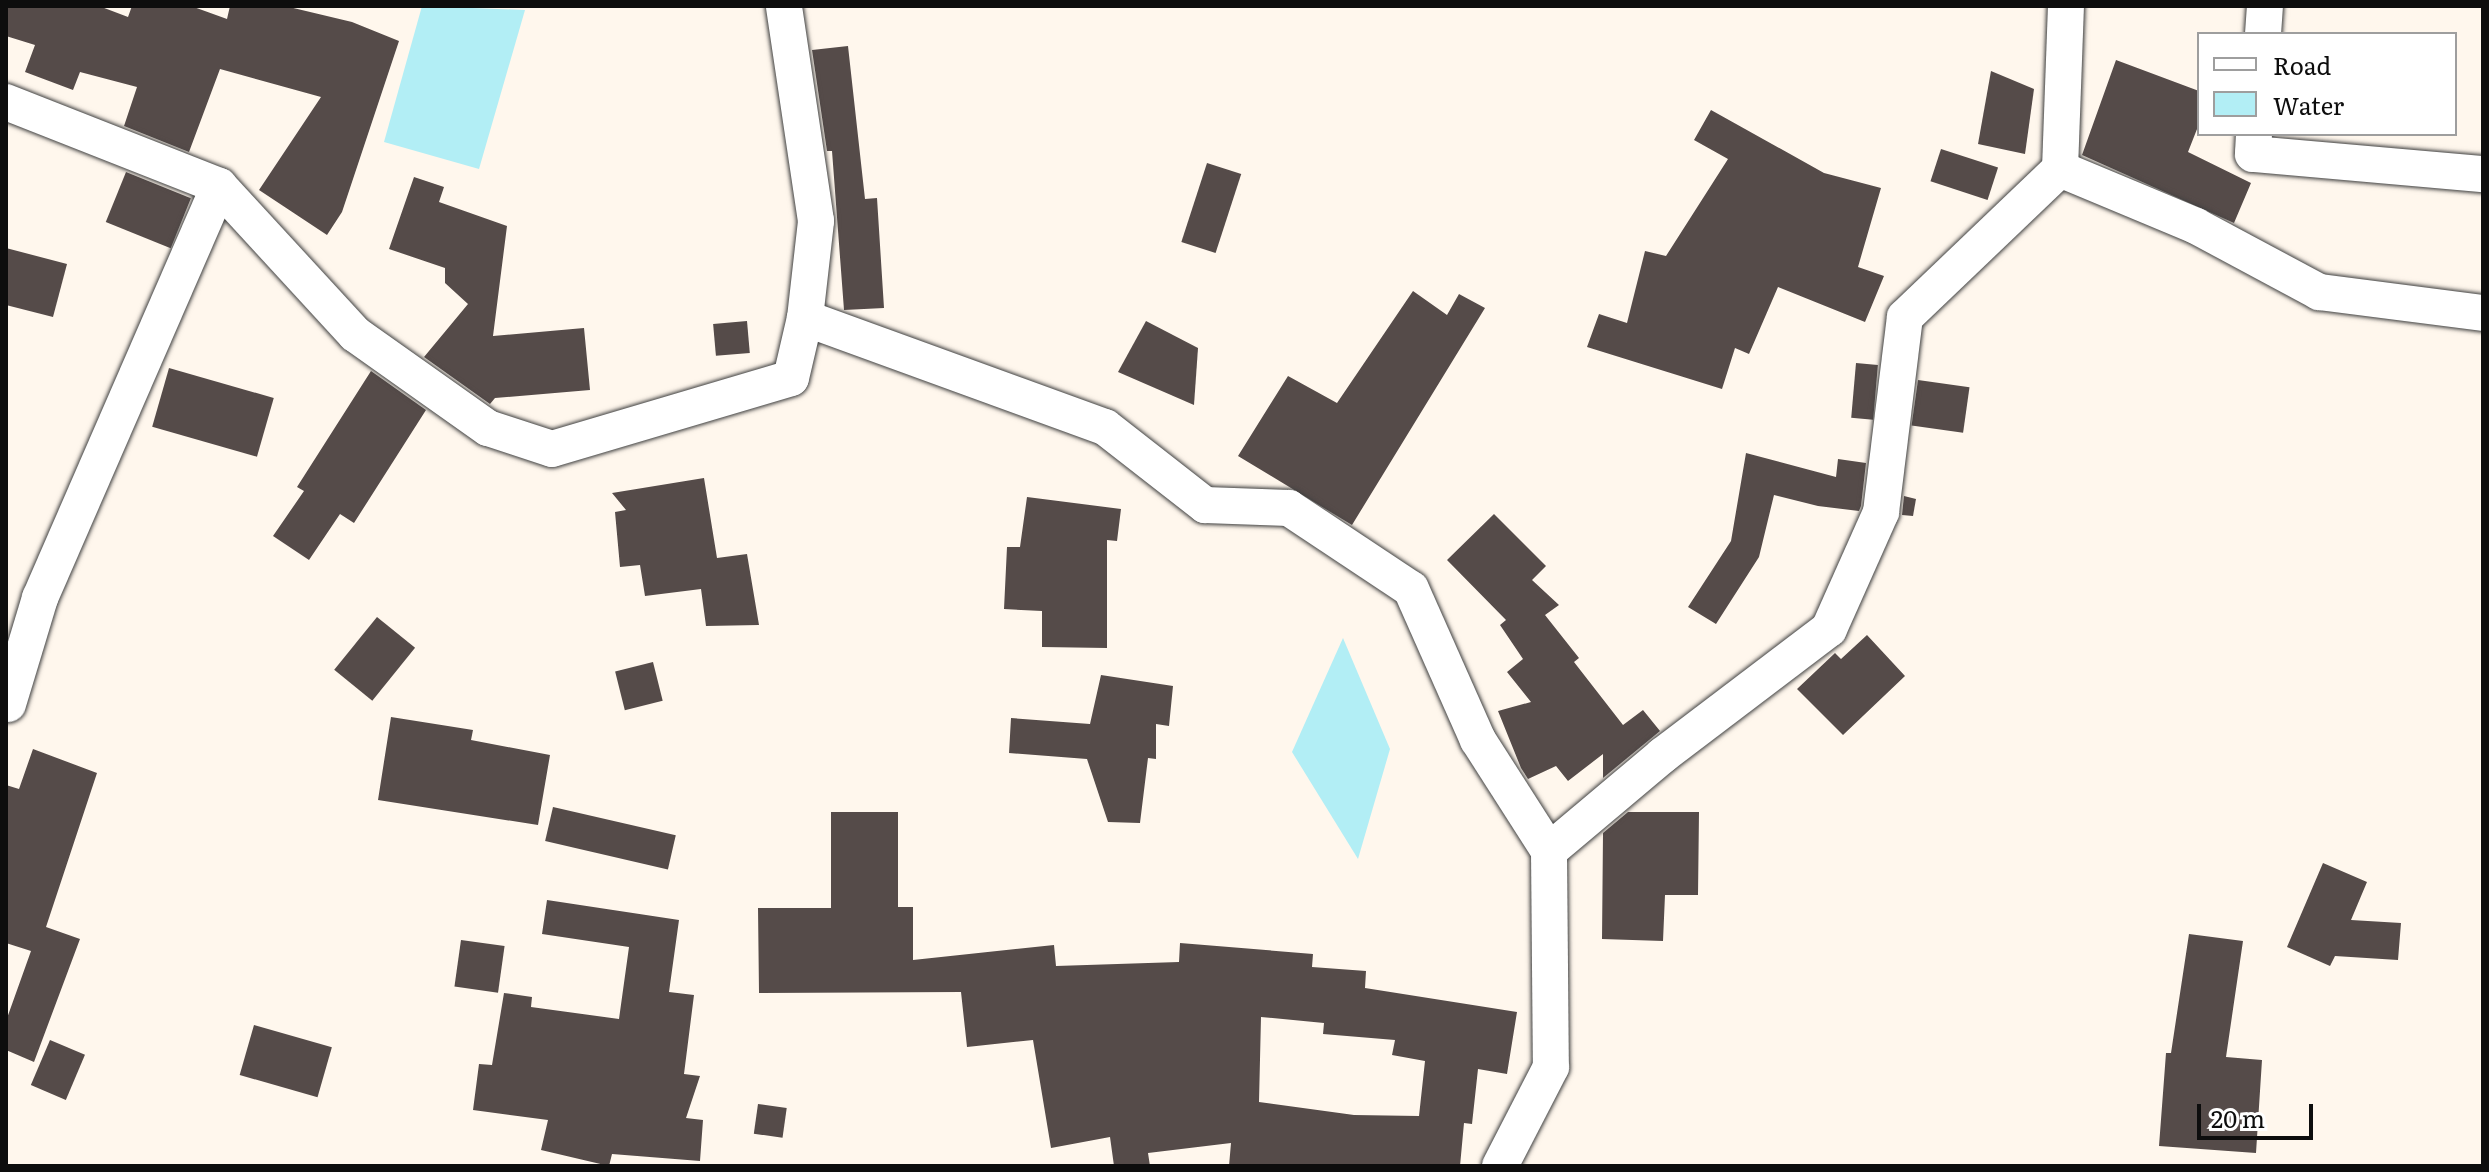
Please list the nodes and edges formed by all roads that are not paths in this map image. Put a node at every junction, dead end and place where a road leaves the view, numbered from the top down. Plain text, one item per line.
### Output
1 (784, 6) edge
2 (2066, 6) edge
3 (2265, 6) edge
4 (2263, 32) edge
5 (6, 102) edge
6 (2254, 136) edge
7 (2060, 169) junction
8 (2483, 174) edge
9 (219, 186) junction
10 (2483, 313) edge
11 (805, 318) junction
12 (8, 704) edge
13 (1549, 851) junction
14 (1500, 1166) edge

1 - 11 street
2 - 7 street
3 - 4 street
5 - 9 street
6 - 8 street
7 - 10 street
7 - 13 street
9 - 11 street
9 - 12 street
11 - 13 street
13 - 14 street

